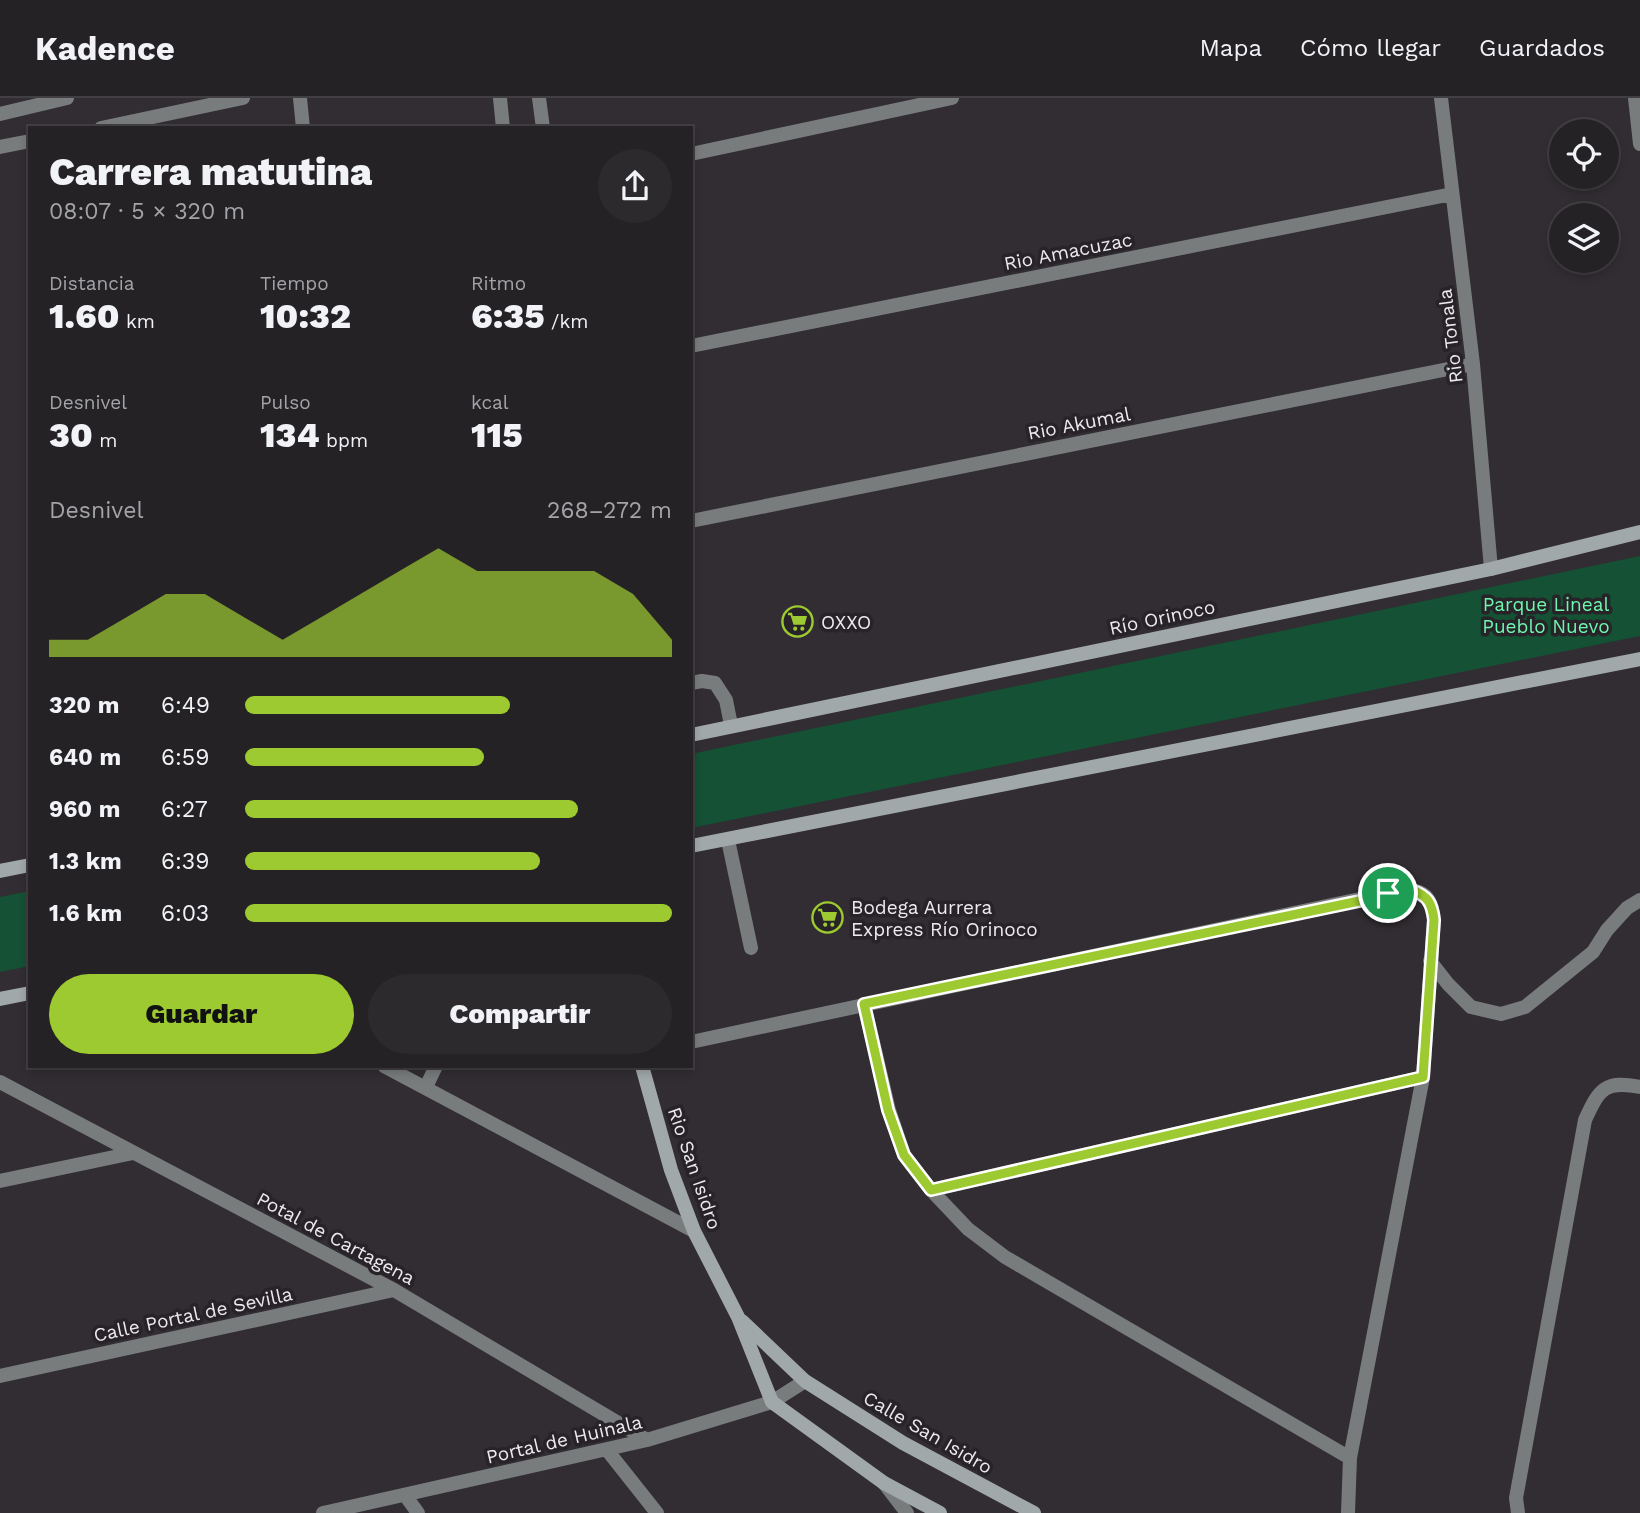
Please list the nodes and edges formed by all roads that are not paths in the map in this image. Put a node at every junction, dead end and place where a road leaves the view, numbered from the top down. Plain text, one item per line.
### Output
1 (67, 98) edge
2 (243, 98) edge
3 (300, 98) edge
4 (500, 98) edge
5 (539, 98) edge
6 (953, 98) edge
7 (1441, 98) edge
8 (1635, 98) edge
9 (218, 101) edge
10 (0, 114) edge
11 (111, 126) edge
12 (303, 126) edge
13 (503, 126) edge
14 (542, 126) edge
15 (28, 141) edge
16 (1640, 144) edge
17 (0, 146) edge
18 (693, 154) edge
19 (1452, 194) junction
20 (693, 346) edge
21 (1474, 364) junction
22 (693, 521) edge
23 (1640, 532) edge
24 (1491, 569) junction
25 (1640, 659) edge
26 (693, 683) edge
27 (731, 726) junction
28 (693, 735) edge
29 (728, 840) junction
30 (693, 846) edge
31 (0, 862) edge
32 (28, 865) edge
33 (0, 871) edge
34 (1640, 900) edge
35 (751, 948) dead end
36 (1430, 961) junction
37 (28, 993) edge
38 (0, 999) edge
39 (864, 1004) junction
40 (693, 1042) edge
41 (388, 1068) edge
42 (435, 1068) edge
43 (643, 1068) edge
44 (1423, 1077) junction
45 (0, 1082) edge
46 (426, 1087) junction
47 (1640, 1087) edge
48 (133, 1153) junction
49 (0, 1181) edge
50 (931, 1190) junction
51 (694, 1231) junction
52 (394, 1290) junction
53 (738, 1317) junction
54 (0, 1376) edge
55 (805, 1381) junction
56 (772, 1402) junction
57 (647, 1440) junction
58 (607, 1450) junction
59 (1350, 1458) junction
60 (884, 1483) junction
61 (405, 1495) junction
62 (324, 1513) edge
63 (418, 1513) edge
64 (657, 1513) edge
65 (907, 1513) edge
66 (940, 1513) edge
67 (1034, 1513) edge
68 (1348, 1513) edge
69 (1518, 1513) edge

1 - 10 street
2 - 9 street
3 - 12 street
4 - 13 street
5 - 14 street
6 - 18 street
7 - 19 street, Rio Tonala
8 - 16 street
9 - 11 street
15 - 17 street
19 - 20 street, Rio Amacuzac
19 - 21 street, Rio Tonala
21 - 22 street, Rio Akumal
21 - 24 street, Rio Tonala
23 - 24 street, Río Orinoco
24 - 27 street, Río Orinoco
25 - 29 street
26 - 27 street
27 - 28 street, Río Orinoco
29 - 30 street
29 - 35 street
31 - 33 street
32 - 33 street
34 - 36 street
36 - 39 street
36 - 44 street
37 - 38 street
39 - 40 street
39 - 50 street
41 - 46 street
42 - 46 street
43 - 51 street, Rio San Isidro
44 - 50 street
44 - 59 street
45 - 48 street, Potal de Cartagena
46 - 51 street
47 - 69 street
48 - 49 street
48 - 52 street, Potal de Cartagena
50 - 59 street
51 - 53 street, Rio San Isidro
52 - 54 street, Calle Portal de Sevilla
52 - 57 street, Potal de Cartagena
53 - 55 street, Rio San Isidro
53 - 56 street, Rio San Isidro
55 - 56 street, Portal de Huinala
55 - 67 street, Calle San Isidro
56 - 57 street, Portal de Huinala
56 - 60 street
57 - 58 street, Portal de Huinala
58 - 61 street, Portal de Huinala
58 - 64 street
59 - 68 street
60 - 65 street
60 - 66 street
61 - 62 street, Portal de Huinala
61 - 63 street

